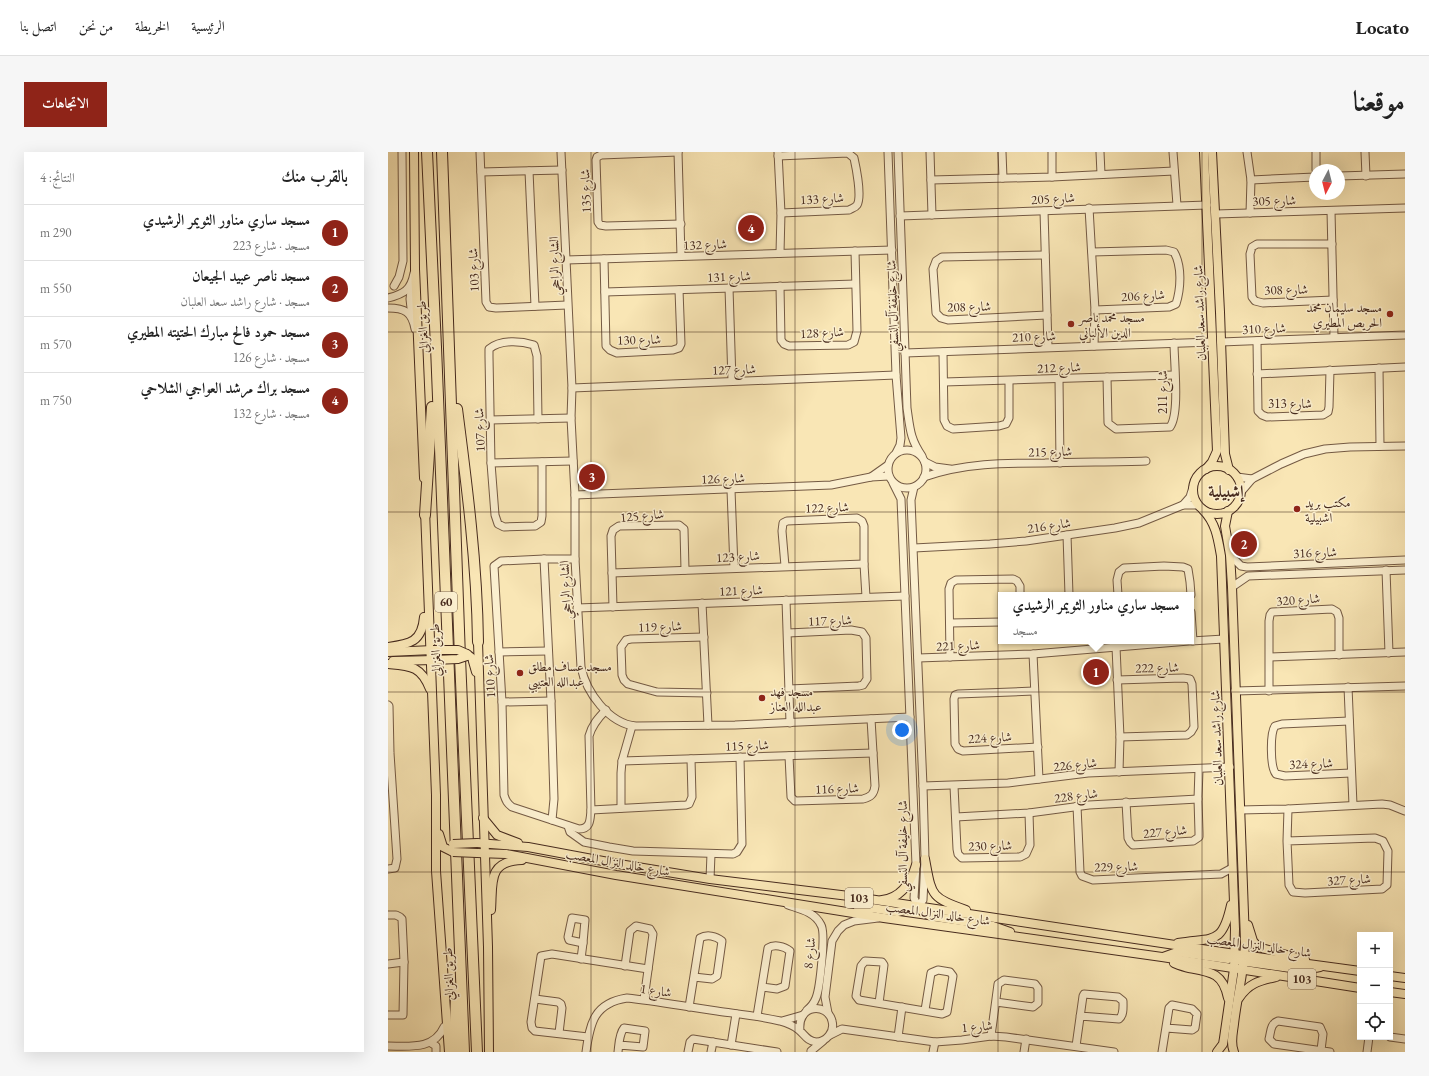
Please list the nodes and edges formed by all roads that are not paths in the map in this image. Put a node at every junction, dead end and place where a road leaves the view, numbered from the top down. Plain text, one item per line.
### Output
1 (402, 152) edge
2 (414, 152) edge
3 (420, 152) edge
4 (427, 152) edge
5 (442, 152) edge
6 (446, 152) edge
7 (480, 152) edge
8 (561, 152) edge
9 (678, 152) edge
10 (888, 152) edge
11 (898, 152) edge
12 (930, 152) edge
13 (1002, 152) edge
14 (1052, 152) edge
15 (1100, 152) edge
16 (1173, 152) edge
17 (1204, 152) edge
18 (1212, 152) edge
19 (1247, 152) edge
20 (1316, 152) edge
21 (1365, 152) edge
22 (778, 154) edge
23 (1316, 164) edge
24 (562, 170) junction
25 (529, 171) junction
26 (1174, 171) junction
27 (481, 172) junction
28 (1101, 174) junction
29 (1405, 174) edge
30 (1345, 176) edge
31 (1366, 176) junction
32 (1052, 177) junction
33 (1309, 177) edge
34 (1003, 178) junction
35 (932, 180) junction
36 (1251, 180) junction
37 (1207, 204) junction
38 (1177, 205) junction
39 (445, 208) junction
40 (1089, 208) junction
41 (1405, 208) edge
42 (428, 210) junction
43 (1044, 211) junction
44 (1331, 211) junction
45 (781, 213) junction
46 (1250, 213) junction
47 (1216, 214) junction
48 (932, 215) junction
49 (900, 216) junction
50 (680, 224) junction
51 (1207, 238) junction
52 (1217, 239) junction
53 (1332, 244) junction
54 (892, 250) junction
55 (855, 251) junction
56 (1092, 252) junction
57 (780, 253) junction
58 (1045, 255) junction
59 (681, 256) junction
60 (604, 259) junction
61 (566, 260) junction
62 (415, 269) junction
63 (412, 281) junction
64 (855, 284) junction
65 (394, 286) dead end
66 (780, 286) junction
67 (729, 288) junction
68 (679, 290) junction
69 (605, 292) junction
70 (388, 298) edge
71 (1333, 300) junction
72 (894, 303) junction
73 (904, 303) junction
74 (567, 305) junction
75 (535, 306) junction
76 (388, 308) edge
77 (1095, 310) junction
78 (1211, 312) junction
79 (1220, 312) junction
80 (1048, 315) junction
81 (412, 318) junction
82 (1405, 335) edge
83 (1334, 337) junction
84 (418, 340) junction
85 (1257, 341) junction
86 (1212, 342) junction
87 (1221, 342) junction
88 (1174, 343) junction
89 (1094, 346) junction
90 (436, 347) junction
91 (1048, 347) junction
92 (449, 350) junction
93 (943, 352) junction
94 (905, 353) junction
95 (1405, 367) edge
96 (1379, 368) junction
97 (1330, 370) junction
98 (1257, 374) junction
99 (896, 375) junction
100 (1174, 375) junction
101 (1107, 378) junction
102 (1059, 379) junction
103 (732, 381) junction
104 (1009, 381) junction
105 (944, 382) junction
106 (572, 388) junction
107 (571, 418) junction
108 (538, 419) junction
109 (490, 420) junction
110 (1380, 446) junction
111 (1405, 446) edge
112 (896, 453) junction
113 (923, 459) junction
114 (573, 461) junction
115 (542, 462) junction
116 (1146, 462) dead end
117 (492, 463) junction
118 (1060, 463) junction
119 (888, 465) junction
120 (954, 469) junction
121 (1206, 469) junction
122 (1229, 470) junction
123 (889, 476) junction
124 (871, 477) junction
125 (924, 477) junction
126 (1237, 477) junction
127 (1252, 479) junction
128 (893, 483) junction
129 (914, 487) junction
130 (1193, 487) junction
131 (731, 490) junction
132 (1240, 493) junction
133 (575, 495) junction
134 (1183, 504) junction
135 (1200, 507) junction
136 (1228, 511) junction
137 (425, 515) junction
138 (1067, 535) junction
139 (914, 548) junction
140 (1230, 555) junction
141 (544, 559) junction
142 (575, 559) junction
143 (1405, 560) edge
144 (864, 564) junction
145 (785, 566) junction
146 (1247, 567) junction
147 (734, 568) junction
148 (685, 570) junction
149 (1386, 570) junction
150 (1405, 570) edge
151 (612, 573) junction
152 (1248, 576) junction
153 (1232, 587) junction
154 (1020, 592) edge
155 (1069, 592) edge
156 (1118, 592) edge
157 (1191, 592) edge
158 (427, 593) junction
159 (905, 596) junction
160 (866, 597) junction
161 (786, 600) junction
162 (702, 603) junction
163 (613, 607) junction
164 (577, 608) junction
165 (998, 622) edge
166 (950, 623) junction
167 (788, 633) junction
168 (704, 637) junction
169 (1224, 639) junction
170 (1194, 641) edge
171 (478, 642) junction
172 (1146, 644) edge
173 (1116, 646) junction
174 (388, 647) edge
175 (431, 650) junction
176 (548, 651) junction
177 (388, 652) edge
178 (499, 652) junction
179 (1405, 652) edge
180 (1389, 653) junction
181 (1033, 654) junction
182 (467, 655) junction
183 (1339, 655) junction
184 (950, 657) junction
185 (1270, 657) junction
186 (918, 658) junction
187 (432, 660) junction
188 (388, 662) edge
189 (1117, 680) junction
190 (479, 682) junction
191 (1405, 686) edge
192 (1348, 687) junction
193 (789, 689) junction
194 (1235, 691) junction
195 (1269, 691) junction
196 (1034, 692) junction
197 (707, 693) junction
198 (432, 695) junction
199 (551, 701) junction
200 (502, 702) junction
201 (388, 705) edge
202 (606, 710) junction
203 (910, 717) junction
204 (872, 719) junction
205 (1349, 721) junction
206 (790, 723) junction
207 (708, 725) junction
208 (632, 726) junction
209 (1120, 737) junction
210 (1038, 746) junction
211 (873, 753) junction
212 (389, 754) edge
213 (789, 756) junction
214 (740, 757) junction
215 (691, 759) junction
216 (622, 761) junction
217 (1230, 767) junction
218 (1199, 769) junction
219 (1119, 772) junction
220 (1351, 773) junction
221 (1039, 780) junction
222 (923, 786) junction
223 (954, 786) junction
224 (1198, 800) junction
225 (1126, 802) junction
226 (1353, 805) junction
227 (1076, 806) junction
228 (621, 808) junction
229 (1288, 809) junction
230 (591, 810) junction
231 (1240, 810) junction
232 (1405, 811) edge
233 (436, 813) junction
234 (1028, 813) junction
235 (483, 817) junction
236 (956, 817) junction
237 (552, 820) junction
238 (568, 826) junction
239 (1287, 841) junction
240 (480, 843) junction
241 (443, 847) junction
242 (528, 847) junction
243 (481, 853) junction
244 (711, 854) junction
245 (534, 859) junction
246 (925, 859) junction
247 (916, 864) junction
248 (1232, 868) junction
249 (388, 870) edge
250 (436, 871) junction
251 (1221, 874) junction
252 (710, 879) junction
253 (1233, 880) junction
254 (1233, 895) junction
255 (774, 900) junction
256 (876, 901) junction
257 (918, 907) junction
258 (1244, 907) junction
259 (845, 911) junction
260 (388, 916) edge
261 (984, 916) junction
262 (884, 918) junction
263 (1020, 937) junction
264 (583, 943) dead end
265 (1172, 944) junction
266 (460, 946) junction
267 (488, 947) junction
268 (1162, 957) junction
269 (1235, 957) junction
270 (581, 959) junction
271 (404, 962) junction
272 (1244, 963) junction
273 (388, 964) edge
274 (625, 966) junction
275 (1324, 966) junction
276 (648, 969) junction
277 (1234, 969) junction
278 (1357, 971) edge
279 (1281, 976) junction
280 (1393, 976) edge
281 (694, 977) junction
282 (1405, 978) edge
283 (762, 987) junction
284 (1357, 988) edge
285 (446, 989) junction
286 (1393, 992) edge
287 (1405, 994) edge
288 (535, 999) junction
289 (644, 999) junction
290 (996, 1002) junction
291 (1232, 1002) junction
292 (879, 1003) junction
293 (689, 1007) junction
294 (902, 1007) junction
295 (925, 1010) junction
296 (805, 1013) junction
297 (828, 1013) junction
298 (736, 1014) junction
299 (388, 1015) edge
300 (475, 1015) junction
301 (757, 1016) junction
302 (1080, 1016) junction
303 (832, 1020) junction
304 (780, 1021) junction
305 (444, 1027) junction
306 (1166, 1028) junction
307 (842, 1029) junction
308 (559, 1033) junction
309 (802, 1034) junction
310 (991, 1036) junction
311 (588, 1037) junction
312 (827, 1037) junction
313 (1393, 1037) edge
314 (898, 1038) junction
315 (1026, 1039) junction
316 (1405, 1039) edge
317 (1369, 1040) edge
318 (713, 1042) junction
319 (935, 1042) junction
320 (431, 1043) junction
321 (731, 1045) junction
322 (388, 1046) edge
323 (1076, 1046) junction
324 (758, 1050) edge
325 (1321, 1050) junction
326 (436, 1052) edge
327 (444, 1052) edge
328 (449, 1052) edge
329 (454, 1052) edge
330 (464, 1052) edge
331 (477, 1052) edge
332 (480, 1052) edge
333 (489, 1052) edge
334 (586, 1052) edge
335 (688, 1052) edge
336 (711, 1052) edge
337 (777, 1052) edge
338 (811, 1052) edge
339 (933, 1052) edge
340 (1024, 1052) edge
341 (1114, 1052) edge
342 (1162, 1052) edge
343 (1218, 1052) edge
344 (1230, 1052) edge
345 (1234, 1052) edge
346 (1330, 1052) edge
347 (1367, 1052) edge

1 - 65 street
2 - 62 main road
3 - 42 highway
4 - 42 highway, طريق الغزالي / 60
5 - 39 highway, طريق الغزالي / 60
6 - 39 main road
7 - 27 street, شارع 103
8 - 24 street, الشارع الراجحي
9 - 50 street
9 - 50 street, شارع 135
10 - 54 street, شارع خليفة آل النسفي
11 - 49 street, شارع خليفة آل النسفي
12 - 35 street
13 - 34 street
14 - 32 street
15 - 28 street
16 - 26 street
17 - 37 main road, شارع راشد سعد العلبان
18 - 47 main road, شارع راشد سعد العلبان
19 - 36 street
20 - 23 street
21 - 31 street
22 - 45 street
22 - 45 street, شارع 133
24 - 25 street
24 - 61 street, الشارع الراجحي
25 - 27 street
25 - 75 street
26 - 28 street
26 - 38 street
27 - 75 street, شارع 103
28 - 32 street
29 - 31 street
30 - 31 street
32 - 34 street
33 - 36 street
34 - 35 street
35 - 48 street
36 - 46 street
37 - 38 street, شارع 205
37 - 51 main road, شارع راشد سعد العلبان
38 - 40 street, شارع 205
39 - 92 highway, طريق الغزالي / 60
40 - 43 street, شارع 205
40 - 56 street
41 - 44 street, شارع 305
42 - 90 highway, طريق الغزالي / 60
43 - 48 street, شارع 205
43 - 58 street
44 - 46 street, شارع 305
44 - 53 street
45 - 57 street
46 - 47 street, شارع 305
47 - 52 main road, شارع راشد سعد العلبان
48 - 49 street, شارع 205
49 - 73 street, شارع خليفة آل النسفي
50 - 59 street
51 - 52 main road
51 - 78 main road, شارع راشد سعد العلبان
52 - 79 main road, شارع راشد سعد العلبان
53 - 71 street
53 - 71 street, شارع 308
54 - 55 street, شارع 132
54 - 72 street, شارع خليفة آل النسفي
55 - 57 street, شارع 132
55 - 64 street, شارع 128
56 - 77 street
56 - 77 street, شارع 206
57 - 59 street, شارع 132
58 - 80 street
58 - 80 street, شارع 208
59 - 60 street, شارع 132
60 - 61 street, شارع 132
60 - 69 street, شارع 130
61 - 74 street, الشارع الراجحي
62 - 63 street
62 - 84 main road
63 - 70 street
63 - 81 street
64 - 66 street, شارع 131
64 - 66 street, شارع 128
66 - 67 street, شارع 131
67 - 68 street, شارع 131
67 - 103 street
68 - 69 street, شارع 131
68 - 69 street, شارع 130
71 - 83 street
72 - 73 street
72 - 99 street, شارع خليفة آل النسفي
73 - 94 street, شارع خليفة آل النسفي
74 - 75 street, شارع 103
74 - 106 street, الشارع الراجحي
76 - 81 street
77 - 89 street
78 - 79 main road
78 - 86 main road, شارع راشد سعد العلبان
79 - 87 main road, شارع راشد سعد العلبان
80 - 91 street
81 - 84 street
82 - 83 street, شارع 310
83 - 85 street, شارع 310
84 - 137 main road
85 - 87 street, شارع 310
85 - 98 street, شارع 313
86 - 88 street, شارع 210
86 - 121 main road, شارع راشد سعد العلبان
87 - 122 main road, شارع راشد سعد العلبان
88 - 89 street, شارع 210
88 - 100 street, شارع 211
89 - 91 street, شارع 210
90 - 137 highway
90 - 266 highway, طريق الغزالي / 60
91 - 93 street, شارع 210
92 - 171 highway
92 - 300 highway, طريق الغزالي / 60
93 - 94 street, شارع 210
93 - 105 street
94 - 113 street, شارع خليفة آل النسفي
95 - 96 street
96 - 97 street
96 - 110 street
97 - 98 street
97 - 98 street, شارع 313
99 - 103 street, شارع 127
99 - 112 street, شارع خليفة آل النسفي
100 - 101 street, شارع 212
100 - 101 street, شارع 211
101 - 102 street, شارع 212
102 - 104 street, شارع 212
102 - 118 street
103 - 106 street, شارع 127
104 - 105 street, شارع 212
104 - 105 street
106 - 107 street, الشارع الراجحي
107 - 108 street
107 - 114 street, الشارع الراجحي
108 - 109 street
108 - 109 street, شارع 107
109 - 117 street, شارع 107
110 - 111 street
110 - 127 street
112 - 113 street
112 - 119 street
113 - 120 street, شارع 215
113 - 125 street
114 - 115 street
114 - 133 street, الشارع الراجحي
115 - 117 street
115 - 117 street, شارع 107
116 - 118 street, شارع 215
118 - 120 street, شارع 215
119 - 123 street
119 - 124 street, شارع 126
120 - 125 street, شارع 215
121 - 122 main road
121 - 130 main road
122 - 126 main road
123 - 124 street, شارع 126
123 - 128 street
124 - 131 street, شارع 126
125 - 129 street
126 - 127 street
126 - 132 main road
127 - 132 street
128 - 129 street
128 - 159 street, شارع خليفة آل النسفي
129 - 139 street, شارع خليفة آل النسفي
130 - 134 street
130 - 135 main road
131 - 133 street, شارع 126
131 - 147 street
132 - 136 main road
133 - 142 street, الشارع الراجحي
134 - 135 street, شارع 216
134 - 138 street, شارع 216
135 - 136 main road
135 - 169 main road, شارع راشد سعد العلبان
136 - 140 main road, شارع راشد سعد العلبان
137 - 158 main road
138 - 139 street, شارع 216
138 - 155 street
139 - 186 street, شارع خليفة آل النسفي
140 - 146 street
140 - 153 main road, شارع راشد سعد العلبان
141 - 142 street, شارع 110
141 - 176 street
141 - 178 street, شارع 110
142 - 164 street, الشارع الراجحي
143 - 146 street, شارع 316
144 - 145 street, شارع 123
144 - 145 street, شارع 122
144 - 160 street, شارع 122
145 - 147 street, شارع 123
146 - 152 street
147 - 148 street, شارع 123
148 - 151 street, شارع 123
148 - 151 street, شارع 125
149 - 150 street, شارع 316
149 - 152 street, شارع 316
149 - 180 street
151 - 163 street, شارع 125
152 - 153 street
153 - 194 main road, شارع راشد سعد العلبان
154 - 166 street
156 - 157 street
158 - 174 main road
158 - 175 main road
159 - 160 street, شارع 121
159 - 203 street, شارع خليفة آل النسفي
160 - 161 street, شارع 121
161 - 162 street, شارع 121
161 - 167 street
162 - 163 street, شارع 121
162 - 168 street
163 - 164 street, شارع 121
164 - 202 street, الشارع الراجحي
165 - 166 street
166 - 184 street
167 - 193 street
167 - 193 street, شارع 117
168 - 197 street
168 - 197 street, شارع 119
169 - 170 street, شارع 221
169 - 217 main road, شارع راشد سعد العلبان
171 - 182 main road
171 - 190 main road
172 - 173 street, شارع 221
173 - 181 street, شارع 221
173 - 189 street
175 - 177 main road
175 - 182 main road, bridge
175 - 187 main road
176 - 178 street
176 - 199 street
178 - 200 street, شارع 110
179 - 180 street
180 - 183 street
181 - 184 street, شارع 221
181 - 196 street
182 - 187 main road, bridge
182 - 190 main road
183 - 185 street
183 - 185 street, شارع 320
184 - 186 street, شارع 221
185 - 195 street, شارع 320
186 - 222 street, شارع خليفة آل النسفي
187 - 188 main road
187 - 198 main road
188 - 198 main road
189 - 209 street
189 - 209 street, شارع 222
190 - 235 main road
191 - 192 street
192 - 195 street
192 - 205 street
193 - 206 street
194 - 195 street
194 - 231 main road, شارع راشد سعد العلبان
196 - 210 street
196 - 210 street, شارع 224
197 - 207 street
198 - 233 main road
199 - 200 street
199 - 237 street
200 - 237 street, شارع 110
201 - 212 street
202 - 208 street, الشارع الراجحي
202 - 230 street
203 - 204 street, الشارع الراجحي
203 - 247 street, شارع خليفة آل النسفي
204 - 206 street, الشارع الراجحي
204 - 211 street, شارع 116
205 - 220 street
205 - 220 street, شارع 324
206 - 207 street, الشارع الراجحي
207 - 208 street, الشارع الراجحي
208 - 216 street
209 - 219 street
210 - 221 street
211 - 213 street, شارع 115
211 - 213 street, شارع 116
212 - 249 street
213 - 214 street, شارع 115
214 - 215 street, شارع 115
214 - 244 street, شارع 110
215 - 216 street, شارع 115
215 - 228 street
216 - 228 street
217 - 218 street, شارع 226
217 - 248 main road, شارع راشد سعد العلبان
218 - 219 street, شارع 226
218 - 224 street, شارع 227
219 - 221 street, شارع 226
220 - 226 street
221 - 223 street, شارع 226
222 - 223 street, شارع 226
222 - 246 street, شارع خليفة آل النسفي
223 - 236 street, شارع 230
224 - 225 street, شارع 228
224 - 225 street, شارع 227
225 - 227 street, شارع 228
226 - 229 street
226 - 232 street
227 - 234 street, شارع 228
227 - 251 street, شارع 229
228 - 230 street
229 - 231 street
229 - 239 street, شارع 327
230 - 238 street, شارع 110
231 - 258 main road, شارع راشد سعد العلبان
233 - 241 main road
233 - 250 main road
234 - 236 street, شارع 228
234 - 236 street, شارع 230
235 - 240 main road
235 - 242 main road
237 - 238 street, شارع 110
238 - 244 street, شارع 110
239 - 239 street, شارع 327
240 - 241 main road, شارع خالد النزال المعصب / 103, bridge
240 - 242 main road, شارع خالد النزال المعصب / 103
240 - 243 main road
241 - 243 main road, شارع خالد النزال المعصب / 103, bridge
241 - 250 main road
242 - 252 main road, شارع خالد النزال المعصب / 103
243 - 245 main road, شارع خالد النزال المعصب / 103
243 - 267 main road
244 - 252 street
245 - 255 main road, شارع خالد النزال المعصب / 103
245 - 267 main road
246 - 257 street, شارع خليفة آل النسفي
246 - 261 main road
247 - 256 main road
247 - 257 street, شارع خليفة آل النسفي
248 - 251 street, شارع 229
248 - 253 main road, شارع راشد سعد العلبان
250 - 285 main road
251 - 253 street, شارع 229
252 - 256 main road, شارع خالد النزال المعصب / 103
253 - 254 main road, شارع راشد سعد العلبان
254 - 265 main road
254 - 269 main road, شارع راشد سعد العلبان
255 - 259 main road, شارع خالد النزال المعصب / 103
255 - 296 street, شارع 8
256 - 257 main road, شارع خالد النزال المعصب / 103
257 - 259 main road
257 - 261 main road, شارع خالد النزال المعصب / 103
257 - 263 main road
258 - 272 main road, شارع راشد سعد العلبان
258 - 275 main road
259 - 262 main road, شارع خالد النزال المعصب / 103
260 - 271 street
261 - 265 main road, شارع خالد النزال المعصب / 103
262 - 263 main road, شارع خالد النزال المعصب / 103
262 - 297 street, شارع 8
263 - 268 main road, شارع خالد النزال المعصب / 103
264 - 270 street
265 - 269 main road, شارع خالد النزال المعصب / 103
266 - 329 highway
266 - 330 highway, طريق الغزالي / 60
267 - 333 main road
268 - 269 main road
268 - 277 main road, شارع خالد النزال المعصب / 103
268 - 291 main road
269 - 272 main road, شارع خالد النزال المعصب / 103
269 - 277 main road, شارع راشد سعد العلبان
270 - 274 street
270 - 288 street
271 - 273 street
271 - 299 street
272 - 275 main road, شارع خالد النزال المعصب / 103
272 - 277 main road, شارع خالد النزال المعصب / 103
272 - 279 main road, شارع خالد النزال المعصب / 103
272 - 291 main road, شارع راشد سعد العلبان
274 - 276 street
274 - 276 street
275 - 278 main road, شارع خالد النزال المعصب / 103
276 - 289 street
277 - 291 main road, شارع راشد سعد العلبان
279 - 284 main road, شارع خالد النزال المعصب / 103
279 - 291 main road
280 - 282 main road
281 - 281 street
281 - 293 street
283 - 283 street
283 - 301 street
285 - 305 main road
285 - 328 main road
286 - 287 main road
288 - 308 street
288 - 308 street
289 - 293 street, شارع 1
289 - 311 street, شارع 1
290 - 290 street
290 - 310 street
291 - 343 main road
291 - 345 main road
292 - 292 street
292 - 294 street
293 - 298 street, شارع 1
294 - 295 street
294 - 314 street
295 - 295 street
296 - 297 street
296 - 304 street, شارع 1
296 - 309 street
297 - 303 street
298 - 301 street, شارع 1
298 - 321 street
300 - 331 highway, طريق الغزالي / 60
300 - 332 highway
301 - 304 street, شارع 1
302 - 302 street
302 - 323 street
303 - 307 street
303 - 312 street
304 - 309 street, شارع 1
305 - 320 street
305 - 327 main road
306 - 306 street
306 - 342 street
307 - 312 street
307 - 314 street, شارع 1
308 - 311 street
309 - 312 street
309 - 338 street
310 - 315 street, شارع 1
310 - 319 street, شارع 1
311 - 334 street, شارع 1
312 - 338 street
313 - 316 street
314 - 319 street, شارع 1
315 - 323 street, شارع 1
315 - 340 street
317 - 347 street
318 - 321 street
318 - 335 street
318 - 336 street
319 - 339 street
320 - 322 street
320 - 326 street
321 - 324 street
323 - 341 street, شارع 1
324 - 337 street
325 - 325 street
325 - 346 street
343 - 344 main road

